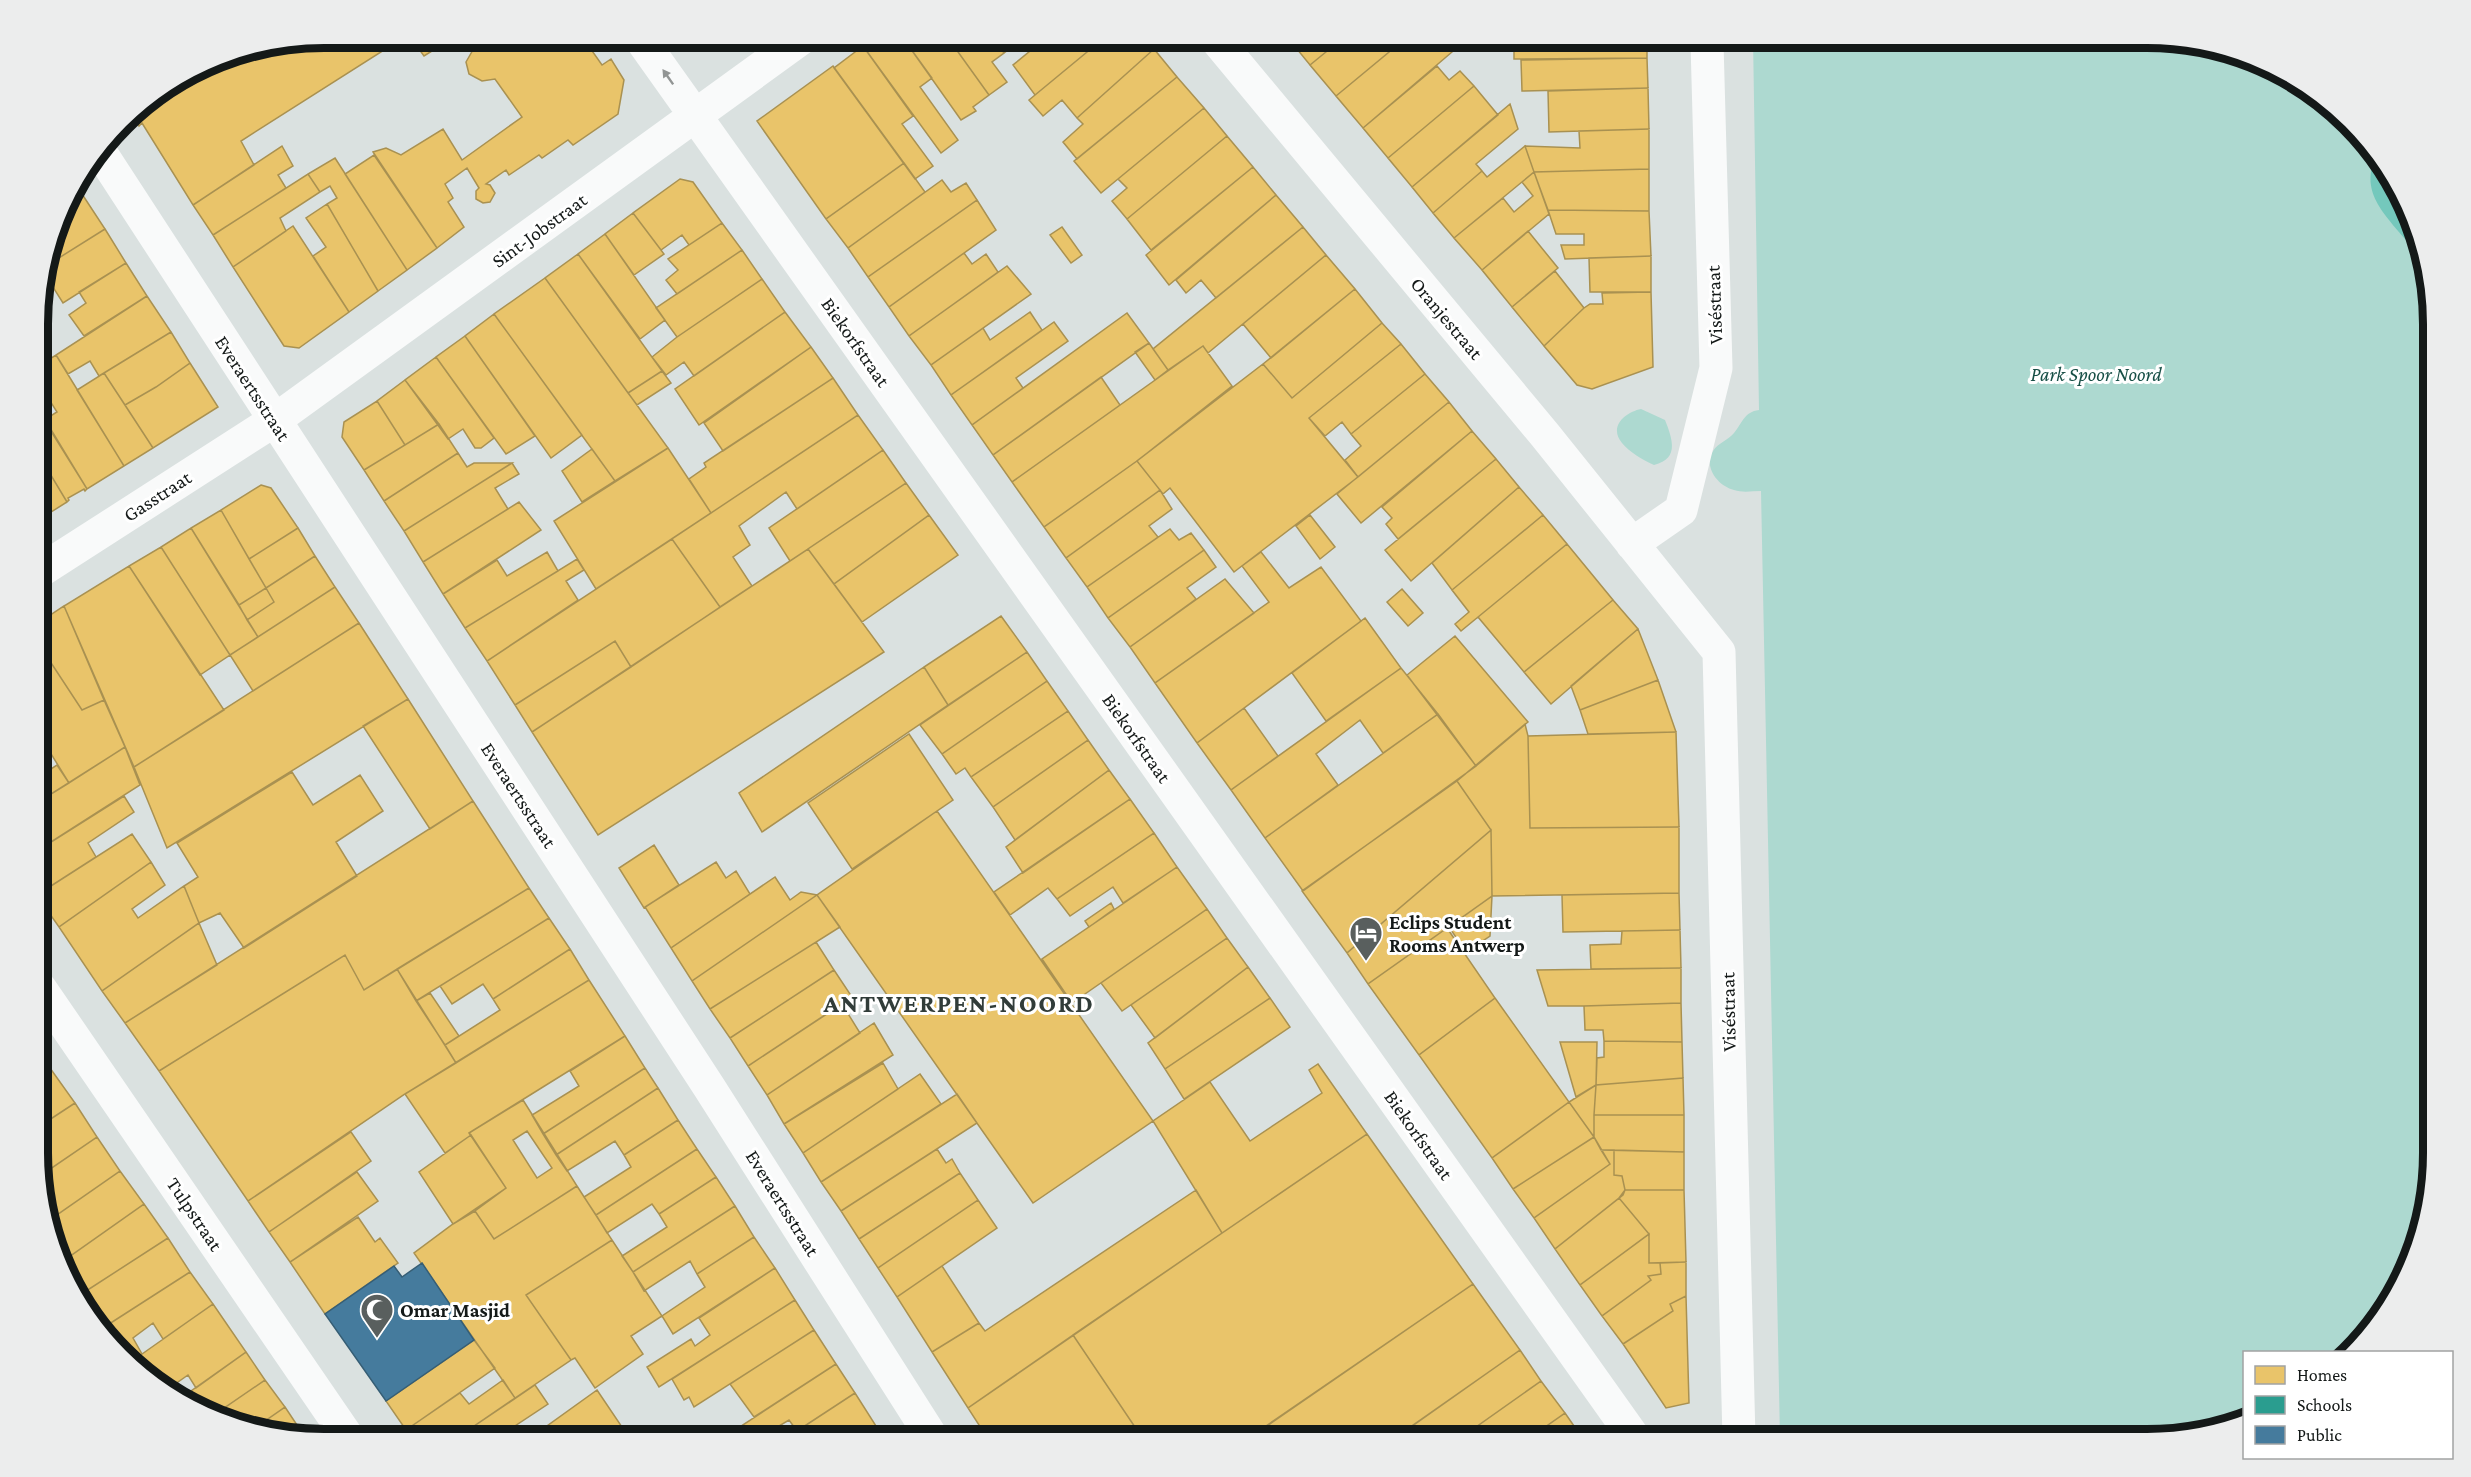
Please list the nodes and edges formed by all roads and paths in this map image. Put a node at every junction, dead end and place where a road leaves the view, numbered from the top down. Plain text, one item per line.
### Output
1 (647, 48) edge
2 (788, 48) edge
3 (1223, 48) edge
4 (1707, 48) edge
5 (696, 116) junction
6 (104, 158) edge
7 (275, 420) junction
8 (1632, 544) junction
9 (48, 566) edge
10 (1677, 600) joint
11 (48, 1000) edge
12 (341, 1429) edge
13 (927, 1429) edge
14 (1628, 1429) edge
15 (1739, 1429) edge

5 -> 1 street, Biekorfstraat
2 - 5 street, Sint-Jobstraat
3 - 8 street, Oranjestraat
4 - 8 street, Viséstraat
5 - 7 street, Sint-Jobstraat
5 - 14 street, Biekorfstraat
6 - 7 street, Everaertsstraat
7 - 9 street, Gasstraat
7 - 13 street, Everaertsstraat
8 - 10 street, Oranjestraat
10 - 15 street, Viséstraat
11 - 12 street, Tulpstraat

